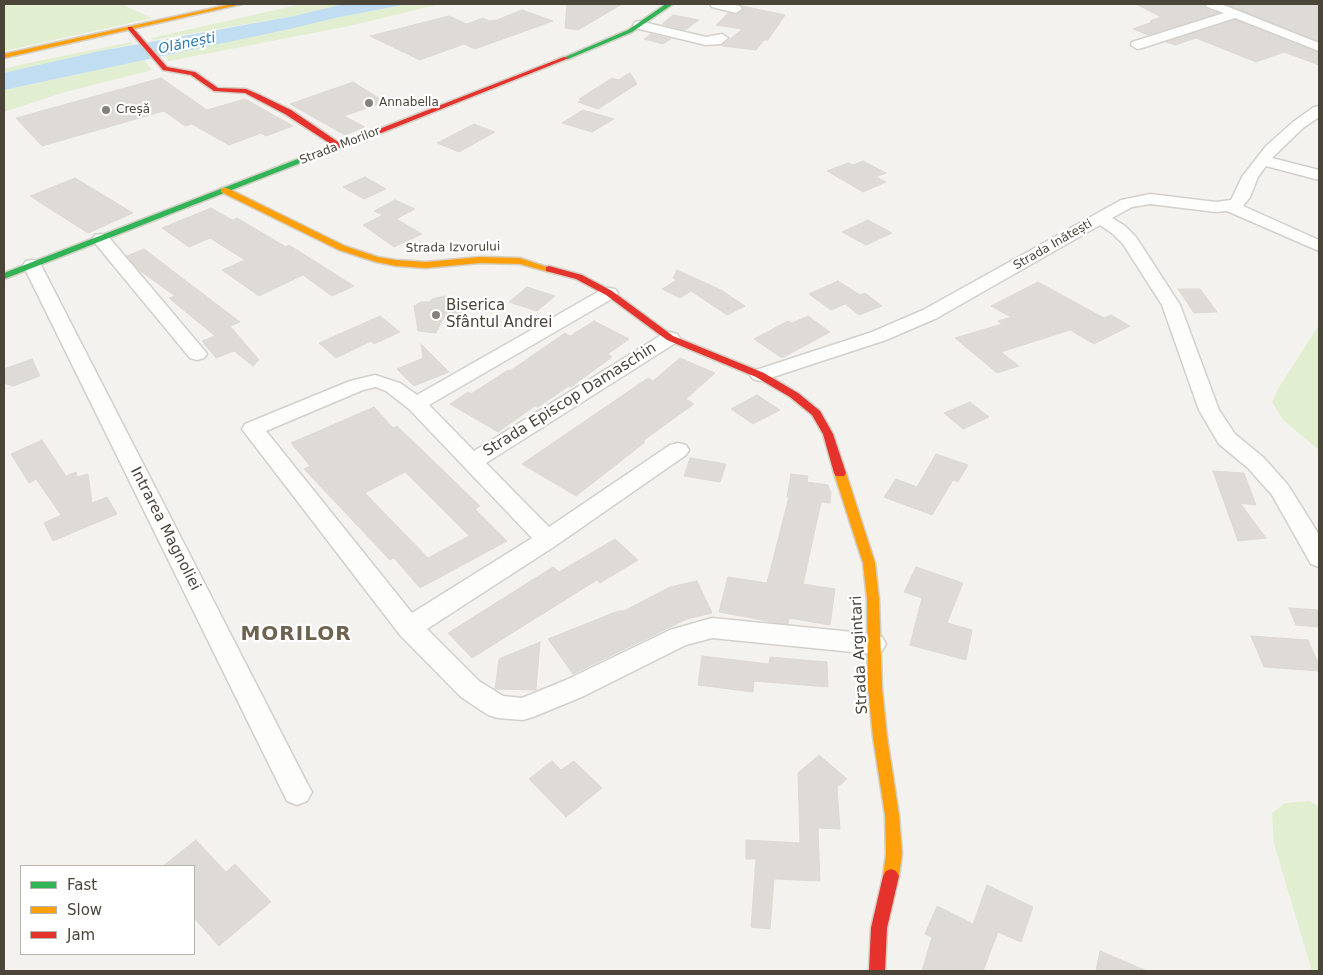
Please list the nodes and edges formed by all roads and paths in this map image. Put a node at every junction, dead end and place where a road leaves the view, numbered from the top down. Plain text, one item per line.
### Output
1 (239, 4) edge
2 (670, 4) edge
3 (716, 4) edge
4 (1211, 4) edge
5 (736, 9) dead end
6 (1235, 14) junction
7 (639, 25) junction
8 (133, 30) junction
9 (722, 38) dead end
10 (1137, 44) dead end
11 (1319, 47) edge
12 (4, 56) edge
13 (1319, 110) edge
14 (340, 146) junction
15 (1261, 160) junction
16 (1319, 175) edge
17 (224, 190) junction
18 (1230, 206) junction
19 (1100, 218) junction
20 (100, 239) junction
21 (1319, 246) edge
22 (32, 265) junction
23 (4, 276) edge
24 (609, 293) junction
25 (670, 338) junction
26 (197, 354) dead end
27 (760, 375) junction
28 (416, 404) junction
29 (678, 450) dead end
30 (471, 463) junction
31 (547, 540) junction
32 (1319, 558) edge
33 (409, 628) junction
34 (873, 644) junction
35 (297, 792) dead end
36 (876, 971) edge

1 - 8 street
2 - 7 street, Strada Morilor
3 - 5 street
4 - 6 street
6 - 10 street
6 - 11 street
7 - 9 street
7 - 14 street, Strada Morilor
8 - 12 street
8 - 14 street
13 - 15 street
14 - 17 street, Strada Morilor
15 - 16 street
15 - 18 street
17 - 20 street, Strada Morilor
17 - 24 street, Strada Izvorului
18 - 19 street, Strada Inătești
18 - 21 street
19 - 27 street, Strada Inătești
19 - 32 street
20 - 22 street, Strada Morilor
20 - 26 street
22 - 23 street, Strada Morilor
22 - 35 street, Intrarea Magnoliei
24 - 25 street, Strada Izvorului
24 - 28 street
25 - 27 street, Strada Izvorului
25 - 30 street, Strada Episcop Damaschin
27 - 34 street, Strada Argintari
28 - 30 street
28 - 33 street
29 - 31 street
30 - 31 street
31 - 33 street
33 - 34 street
34 - 36 street, Strada Argintari

